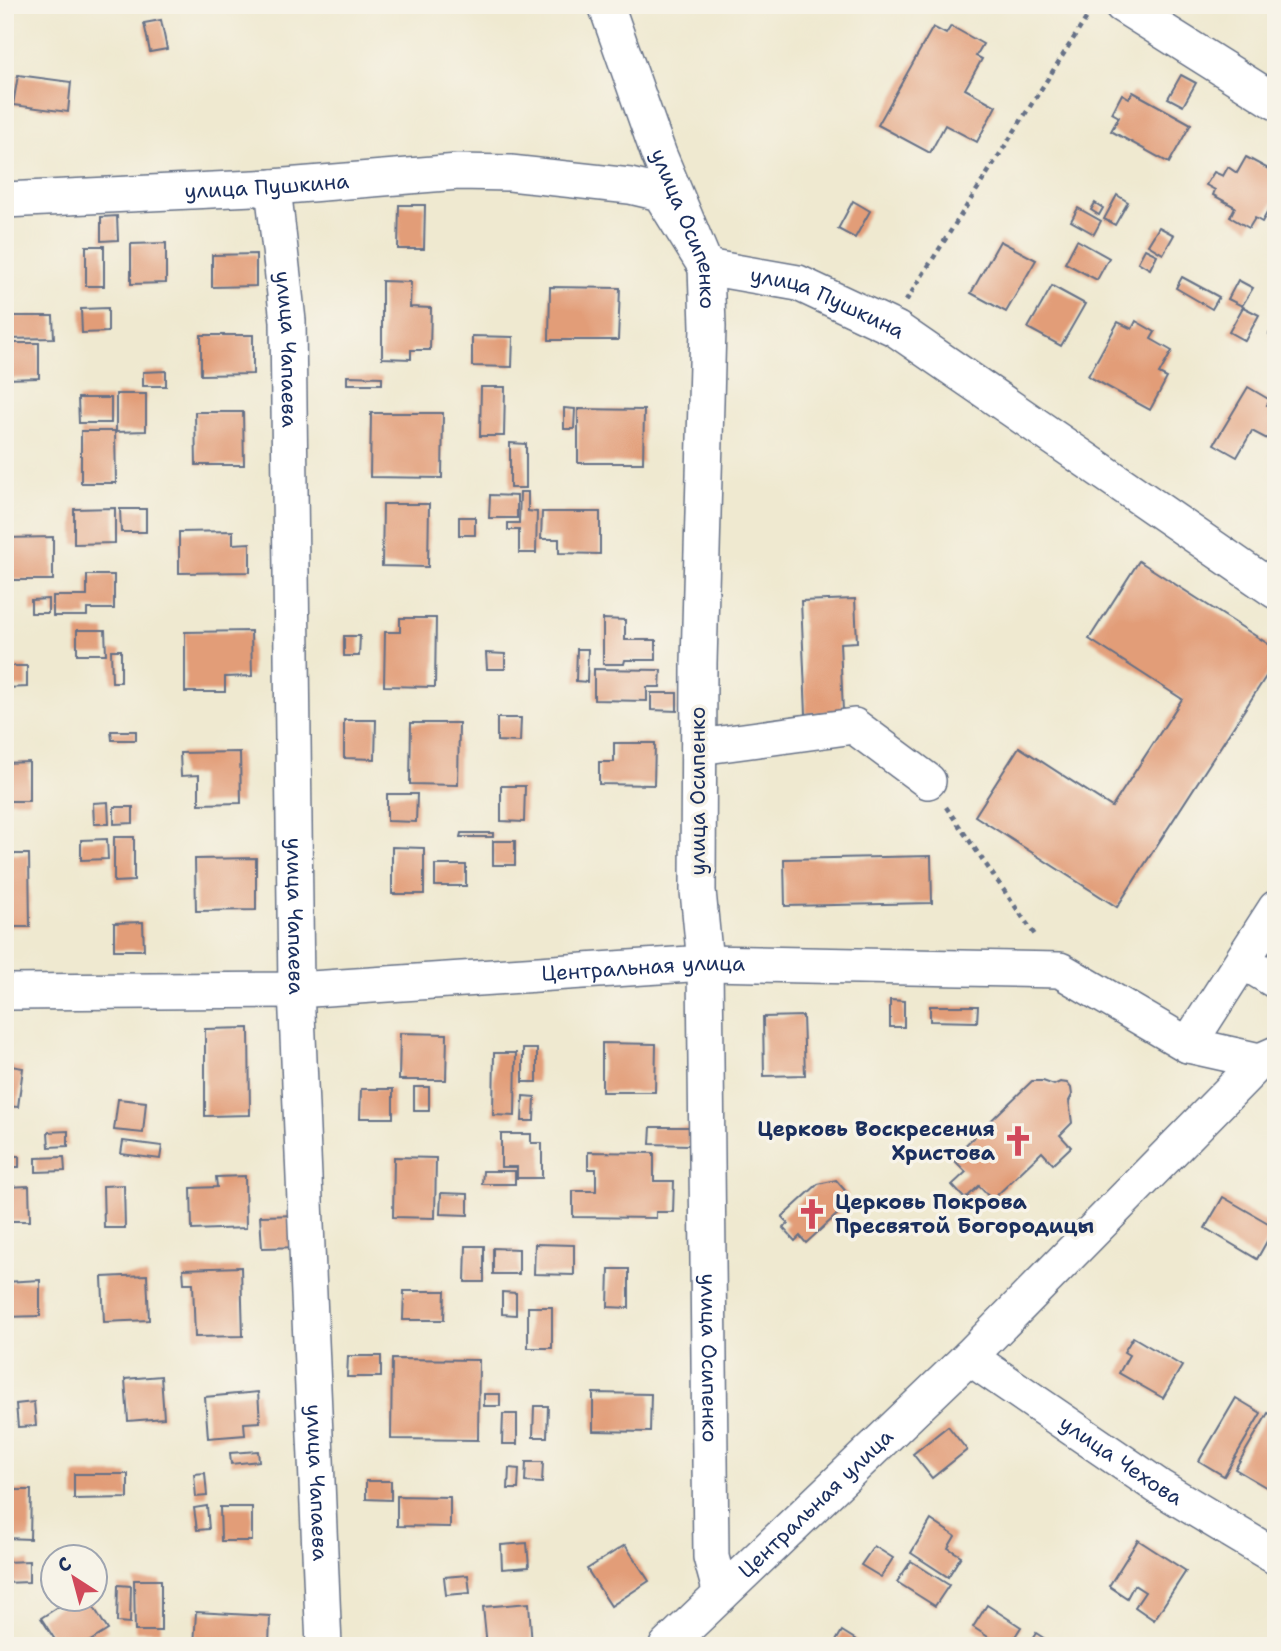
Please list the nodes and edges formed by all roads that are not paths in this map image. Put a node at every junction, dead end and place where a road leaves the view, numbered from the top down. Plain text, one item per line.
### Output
1 (606, 5) edge
2 (1122, 5) edge
3 (1276, 102) edge
4 (273, 187) junction
5 (5, 200) edge
6 (706, 267) junction
7 (1276, 591) edge
8 (699, 747) junction
9 (928, 781) road end
10 (1276, 908) edge
11 (1243, 961) junction
12 (705, 963) junction
13 (1276, 981) edge
14 (296, 990) junction
15 (5, 992) edge
16 (1188, 1045) junction
17 (1270, 1059) edge
18 (969, 1357) junction
19 (1276, 1557) edge
20 (721, 1594) junction
21 (687, 1640) edge
22 (324, 1646) edge

1 - 6 street, улица Осипенко
2 - 3 street
4 - 5 street, улица Пушкина
4 - 6 street, улица Пушкина
4 - 14 street, улица Чапаева
6 - 7 street, улица Пушкина
6 - 8 street, улица Осипенко
8 - 9 street
8 - 12 street, улица Осипенко
10 - 11 street
11 - 13 street
11 - 16 street
12 - 14 street, Центральная улица
12 - 16 street, Центральная улица
12 - 20 street, улица Осипенко
14 - 15 street, Центральная улица
14 - 22 street, улица Чапаева
16 - 17 street, Центральная улица
17 - 18 street, Центральная улица
18 - 19 street, улица Чехова
18 - 20 street, Центральная улица
20 - 21 street, Центральная улица

